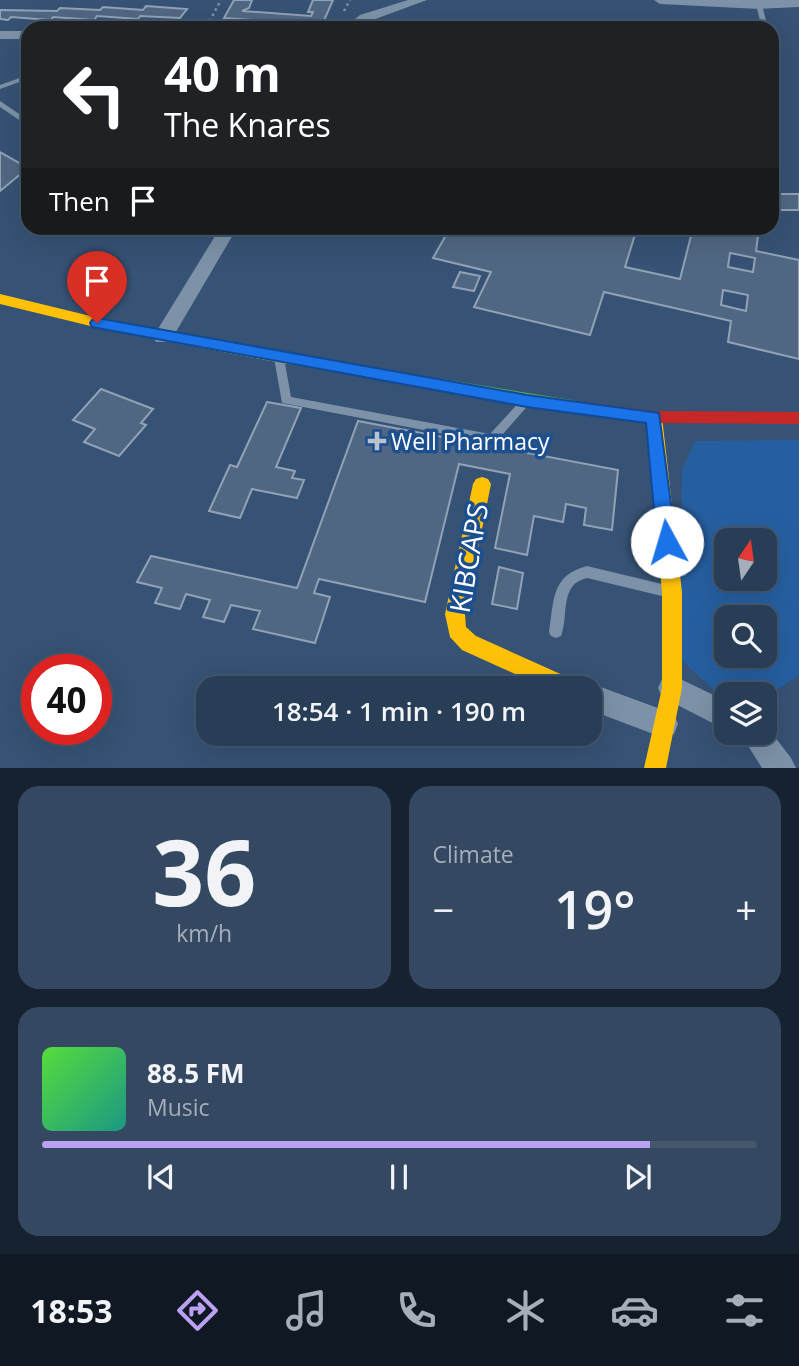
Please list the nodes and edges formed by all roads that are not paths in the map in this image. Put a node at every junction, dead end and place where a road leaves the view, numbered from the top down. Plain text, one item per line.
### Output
1 (421, 0) edge
2 (660, 0) edge
3 (799, 3) edge
4 (759, 5) junction
5 (360, 21) edge
6 (763, 21) edge
7 (21, 31) edge
8 (0, 35) edge
9 (21, 80) edge
10 (0, 87) edge
11 (0, 103) edge
12 (21, 119) edge
13 (224, 235) edge
14 (0, 299) edge
15 (163, 337) junction
16 (279, 358) junction
17 (527, 401) junction
18 (654, 417) junction
19 (799, 418) edge
20 (482, 484) dead end
21 (672, 592) junction
22 (556, 632) dead end
23 (542, 676) edge
24 (671, 688) junction
25 (602, 701) edge
26 (714, 710) edge
27 (664, 724) junction
28 (763, 745) edge
29 (655, 768) edge
30 (780, 768) edge

1 - 5 street
2 - 4 street
3 - 4 street
4 - 6 lane
7 - 8 street
9 - 10 lane
11 - 12 lane
13 - 15 street
14 - 15 street
15 - 16 street
16 - 17 street
16 - 17 lane
17 - 18 street
18 - 19 street
18 - 21 street
20 - 23 street, KIBCAPS
21 - 22 lane
21 - 24 street
24 - 26 street
24 - 27 street
25 - 27 street
27 - 29 street
28 - 30 street

